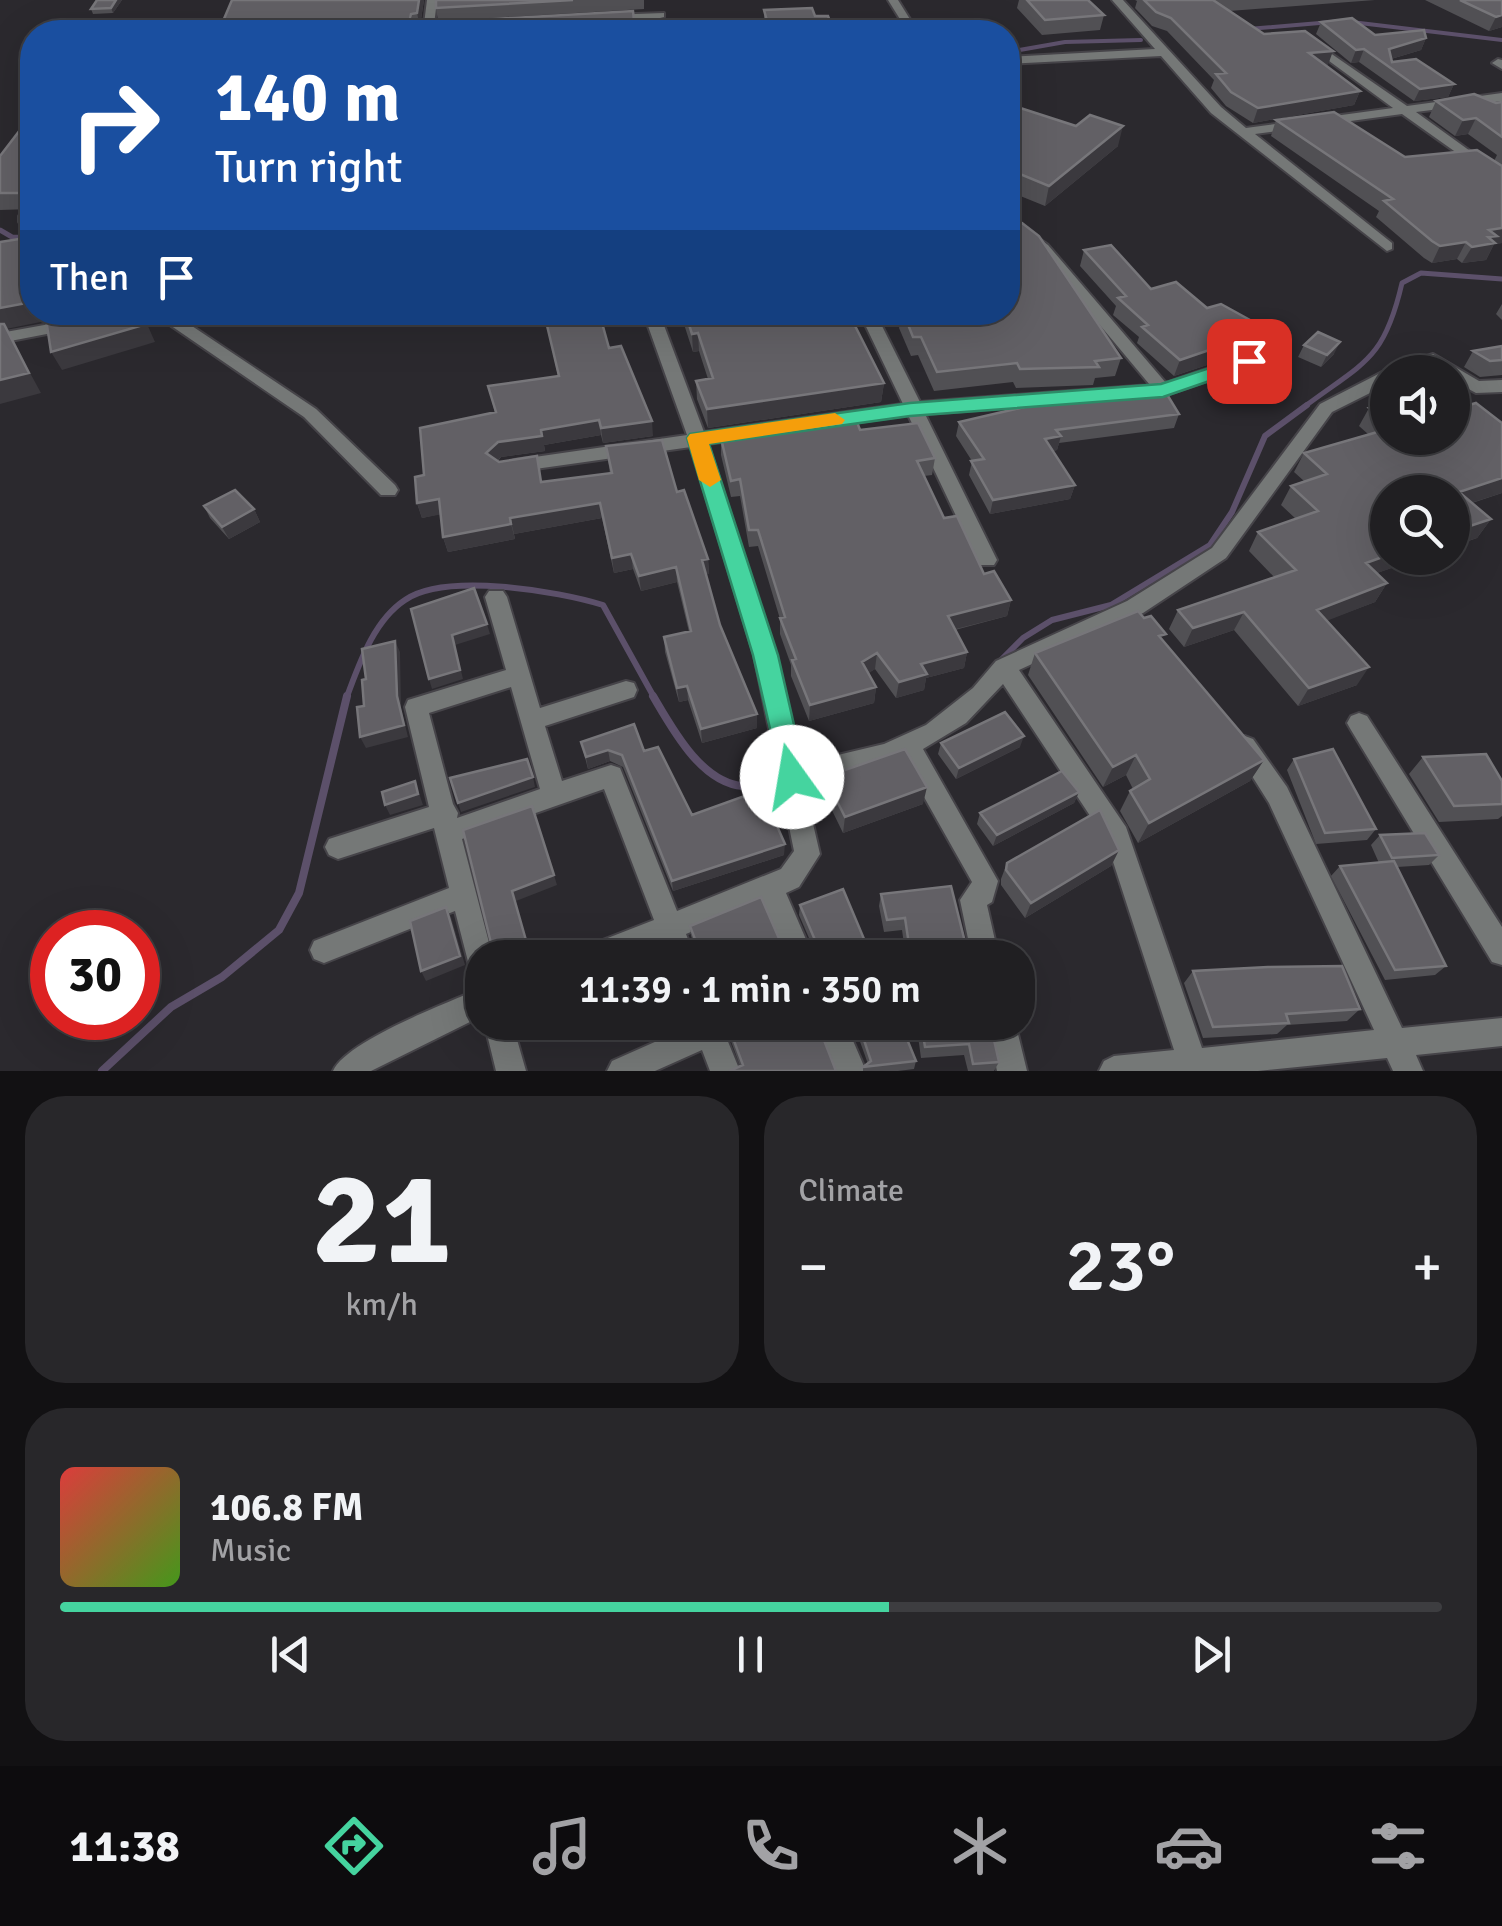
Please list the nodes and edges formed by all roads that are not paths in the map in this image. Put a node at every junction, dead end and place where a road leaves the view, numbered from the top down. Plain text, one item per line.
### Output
1 (1117, 0) edge
2 (1296, 32) edge
3 (1161, 52) junction
4 (1020, 59) edge
5 (1502, 97) edge
6 (1402, 110) junction
7 (1243, 132) junction
8 (1502, 182) edge
9 (1020, 229) edge
10 (1387, 246) dead end
11 (72, 325) edge
12 (178, 325) edge
13 (656, 325) edge
14 (873, 325) edge
15 (0, 338) edge
16 (1278, 351) dead end
17 (1470, 383) edge
18 (1370, 386) edge
19 (1502, 386) edge
20 (1163, 390) junction
21 (910, 409) junction
22 (697, 438) junction
23 (502, 468) edge
24 (388, 490) dead end
25 (987, 560) dead end
26 (496, 598) dead end
27 (1004, 668) junction
28 (519, 675) junction
29 (626, 690) dead end
30 (532, 720) junction
31 (1359, 723) dead end
32 (1228, 725) edge
33 (909, 747) junction
34 (792, 777) junction
35 (554, 795) junction
36 (447, 822) junction
37 (338, 846) dead end
38 (770, 888) junction
39 (464, 895) junction
40 (671, 926) junction
41 (475, 940) edge
42 (636, 940) edge
43 (676, 940) edge
44 (793, 940) edge
45 (982, 940) edge
46 (324, 950) dead end
47 (1502, 952) edge
48 (465, 1011) edge
49 (1502, 1032) edge
50 (503, 1040) edge
51 (683, 1040) edge
52 (713, 1040) edge
53 (838, 1040) edge
54 (1005, 1040) edge
55 (1394, 1042) junction
56 (366, 1066) edge
57 (1193, 1066) edge
58 (511, 1071) edge
59 (622, 1071) edge
60 (725, 1071) edge
61 (851, 1071) edge
62 (1012, 1071) edge
63 (1114, 1071) edge
64 (1408, 1071) edge

1 - 3 street
2 - 6 street
3 - 4 street
3 - 7 street
5 - 6 street
6 - 7 street
6 - 8 street
7 - 10 street
9 - 20 street
11 - 15 street
12 - 24 street
13 - 22 street
14 - 21 street
16 - 20 street
17 - 19 street
18 - 27 street
20 - 21 street
21 - 22 street
21 - 25 street
22 - 23 street
22 - 34 street
26 - 28 street
27 - 33 street
27 - 57 street
28 - 30 street
28 - 36 street
29 - 30 street
30 - 35 street
31 - 47 street
32 - 55 street
33 - 34 street
33 - 45 street
34 - 38 street
35 - 36 street
35 - 40 street
36 - 37 street
36 - 39 street
38 - 40 street
38 - 44 street
39 - 41 street
39 - 46 street
40 - 42 street
40 - 43 street
48 - 56 street
49 - 55 street
50 - 58 street
51 - 59 street
52 - 60 street
53 - 61 street
54 - 62 street
55 - 57 street
55 - 64 street
57 - 63 street

